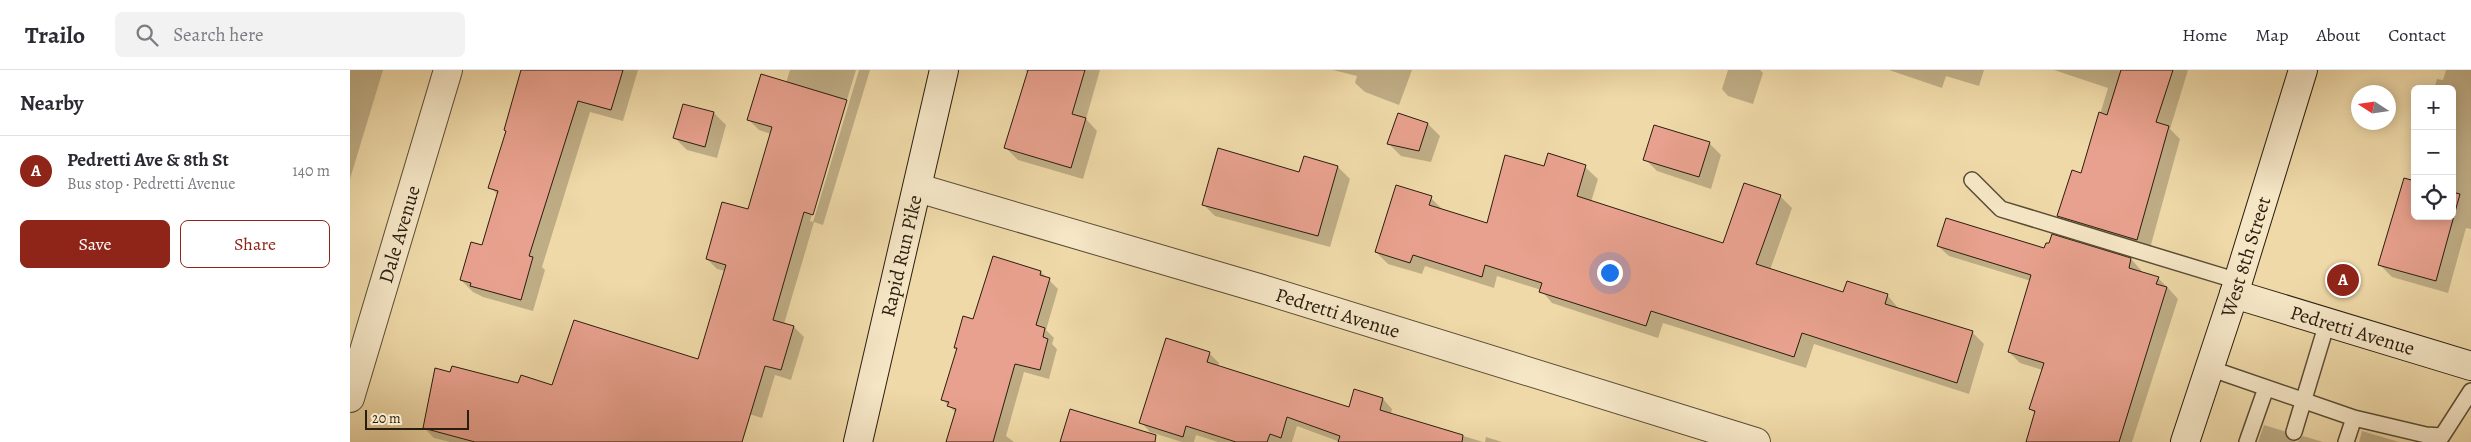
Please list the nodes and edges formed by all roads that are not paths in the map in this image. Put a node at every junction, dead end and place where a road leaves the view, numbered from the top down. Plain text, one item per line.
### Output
1 (448, 70) edge
2 (944, 70) edge
3 (2303, 70) edge
4 (1972, 180) dead end
5 (918, 188) junction
6 (2236, 288) junction
7 (2327, 322) junction
8 (2471, 366) edge
9 (2209, 368) junction
10 (2266, 388) junction
11 (2471, 391) edge
12 (350, 398) edge
13 (2304, 399) junction
14 (2354, 418) junction
15 (2294, 432) dead end
16 (858, 442) edge
17 (1756, 442) edge
18 (2185, 442) edge
19 (2247, 442) edge
20 (2346, 442) edge

1 - 12 street, Dale Avenue
2 - 5 street, Rapid Run Pike
3 - 6 street, West 8th Street
4 - 6 lane
5 - 16 street, Rapid Run Pike
5 - 17 street, Pedretti Avenue
6 - 7 street, Pedretti Avenue
6 - 9 street, West 8th Street
7 - 8 street, Pedretti Avenue
7 - 13 lane
9 - 10 lane
9 - 18 street, West 8th Street
10 - 13 lane
10 - 19 lane
11 - 14 lane
13 - 14 lane
13 - 15 lane
14 - 20 lane

